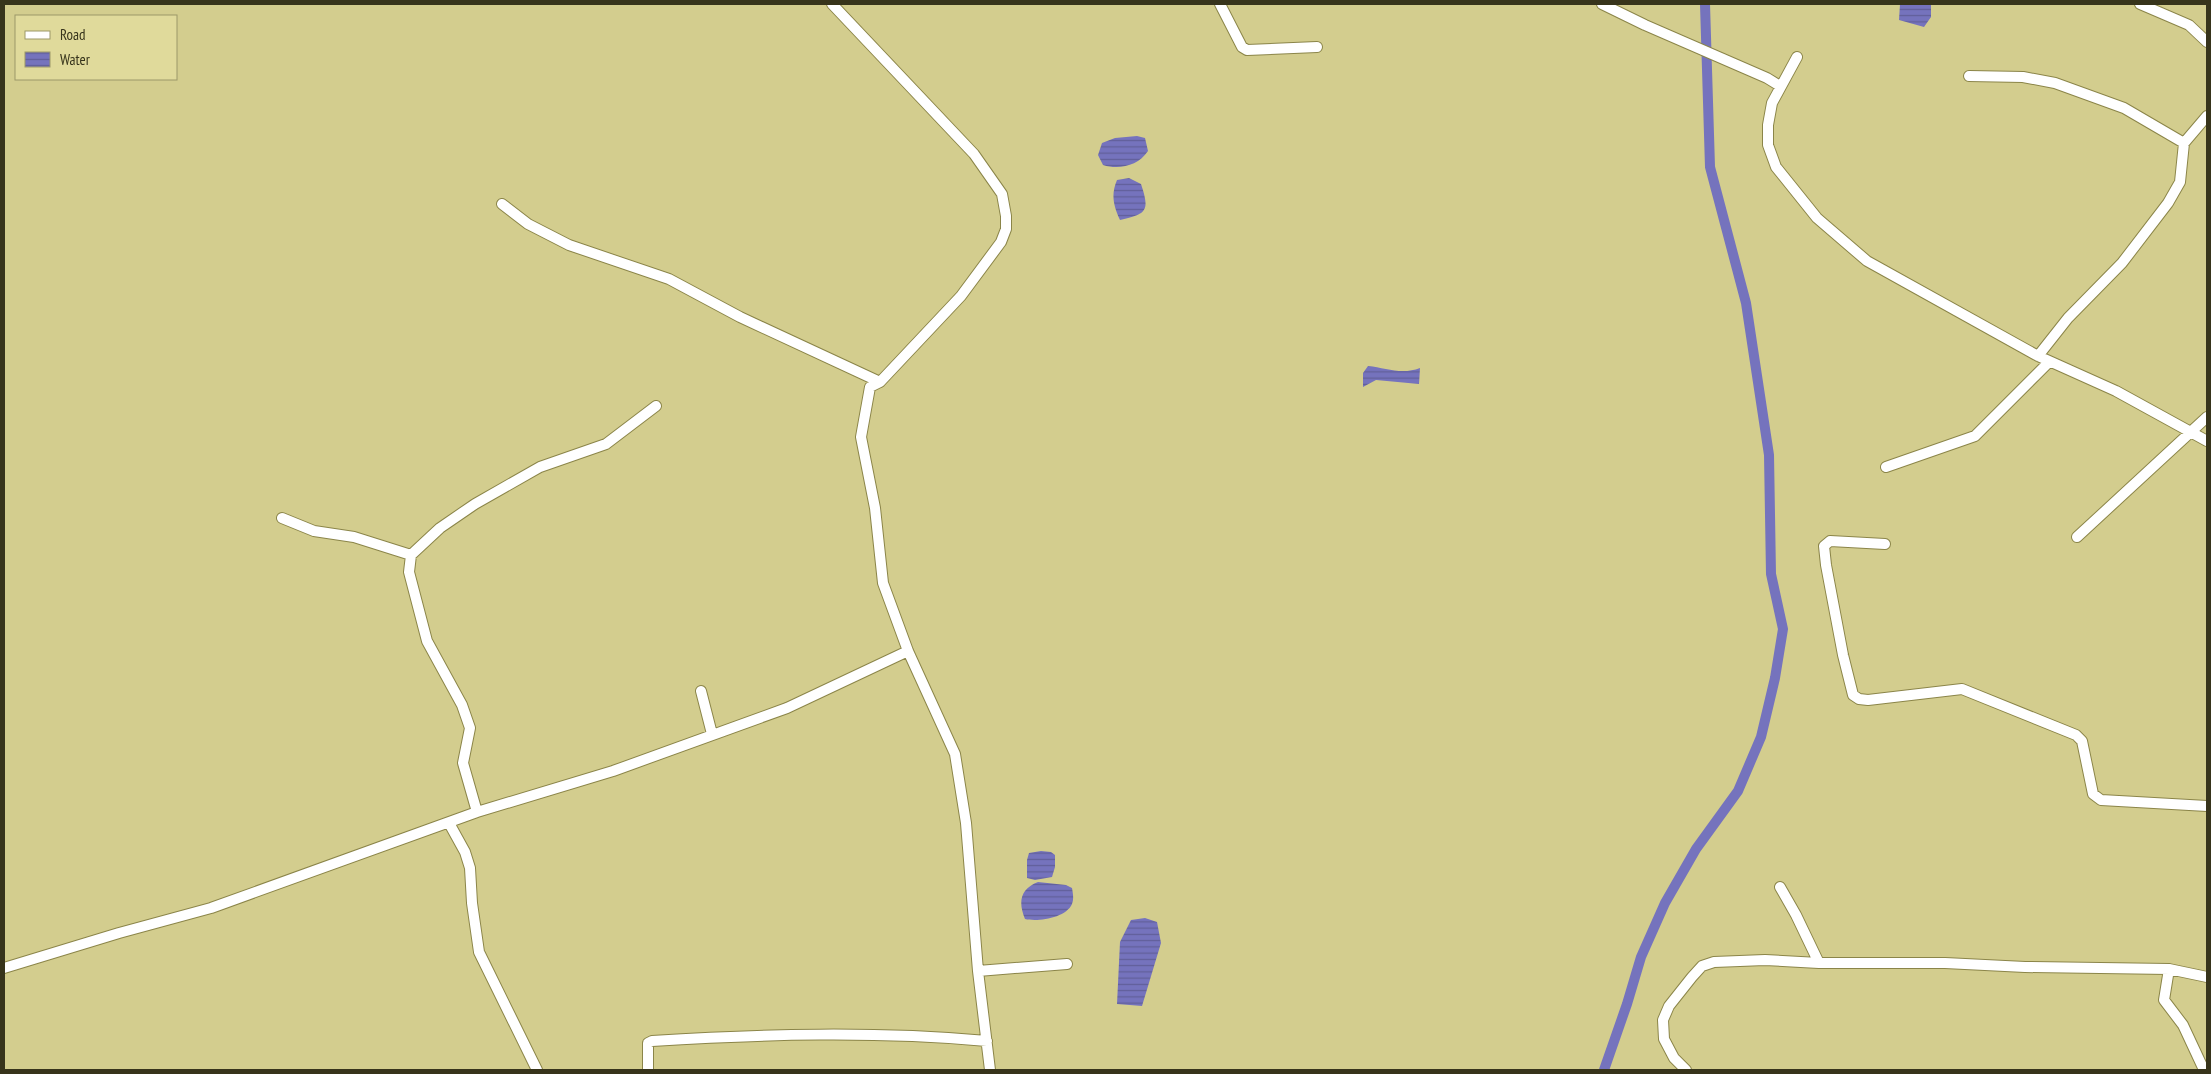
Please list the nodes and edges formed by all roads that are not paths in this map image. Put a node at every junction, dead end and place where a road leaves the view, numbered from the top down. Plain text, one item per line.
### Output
1 (832, 4) edge
2 (1220, 4) edge
3 (2140, 4) edge
4 (1604, 5) edge
5 (2207, 42) edge
6 (1316, 47) dead end
7 (1797, 57) dead end
8 (1969, 76) dead end
9 (1780, 86) junction
10 (2207, 116) edge
11 (2184, 143) junction
12 (502, 204) dead end
13 (2038, 356) junction
14 (2049, 362) junction
15 (880, 382) junction
16 (656, 406) dead end
17 (2207, 417) edge
18 (2193, 432) junction
19 (2207, 441) edge
20 (1886, 467) dead end
21 (282, 518) dead end
22 (2077, 537) dead end
23 (1885, 544) dead end
24 (411, 555) junction
25 (908, 652) junction
26 (701, 691) dead end
27 (712, 734) junction
28 (2207, 806) edge
29 (477, 812) junction
30 (449, 822) junction
31 (1780, 886) dead end
32 (1819, 963) junction
33 (1067, 964) dead end
34 (4, 968) edge
35 (2168, 969) junction
36 (978, 971) junction
37 (2207, 977) edge
38 (987, 1041) junction
39 (537, 1070) edge
40 (648, 1070) edge
41 (990, 1070) edge
42 (1686, 1070) edge
43 (2204, 1070) edge

1 - 15 street
2 - 6 street
3 - 5 street
4 - 9 street
7 - 9 street
8 - 11 street
9 - 13 street
10 - 11 street
11 - 13 street
12 - 15 street
13 - 14 street
14 - 18 street
14 - 20 street
15 - 25 street
16 - 24 street
17 - 18 street
18 - 19 street
18 - 22 street
21 - 24 street
23 - 28 street
24 - 29 street
25 - 27 street
25 - 36 street
26 - 27 street
27 - 29 street
29 - 30 street
30 - 34 street
30 - 39 street
31 - 32 street
32 - 35 street
32 - 42 street
33 - 36 street
35 - 37 street
35 - 43 street
36 - 38 street
38 - 40 street
38 - 41 street

